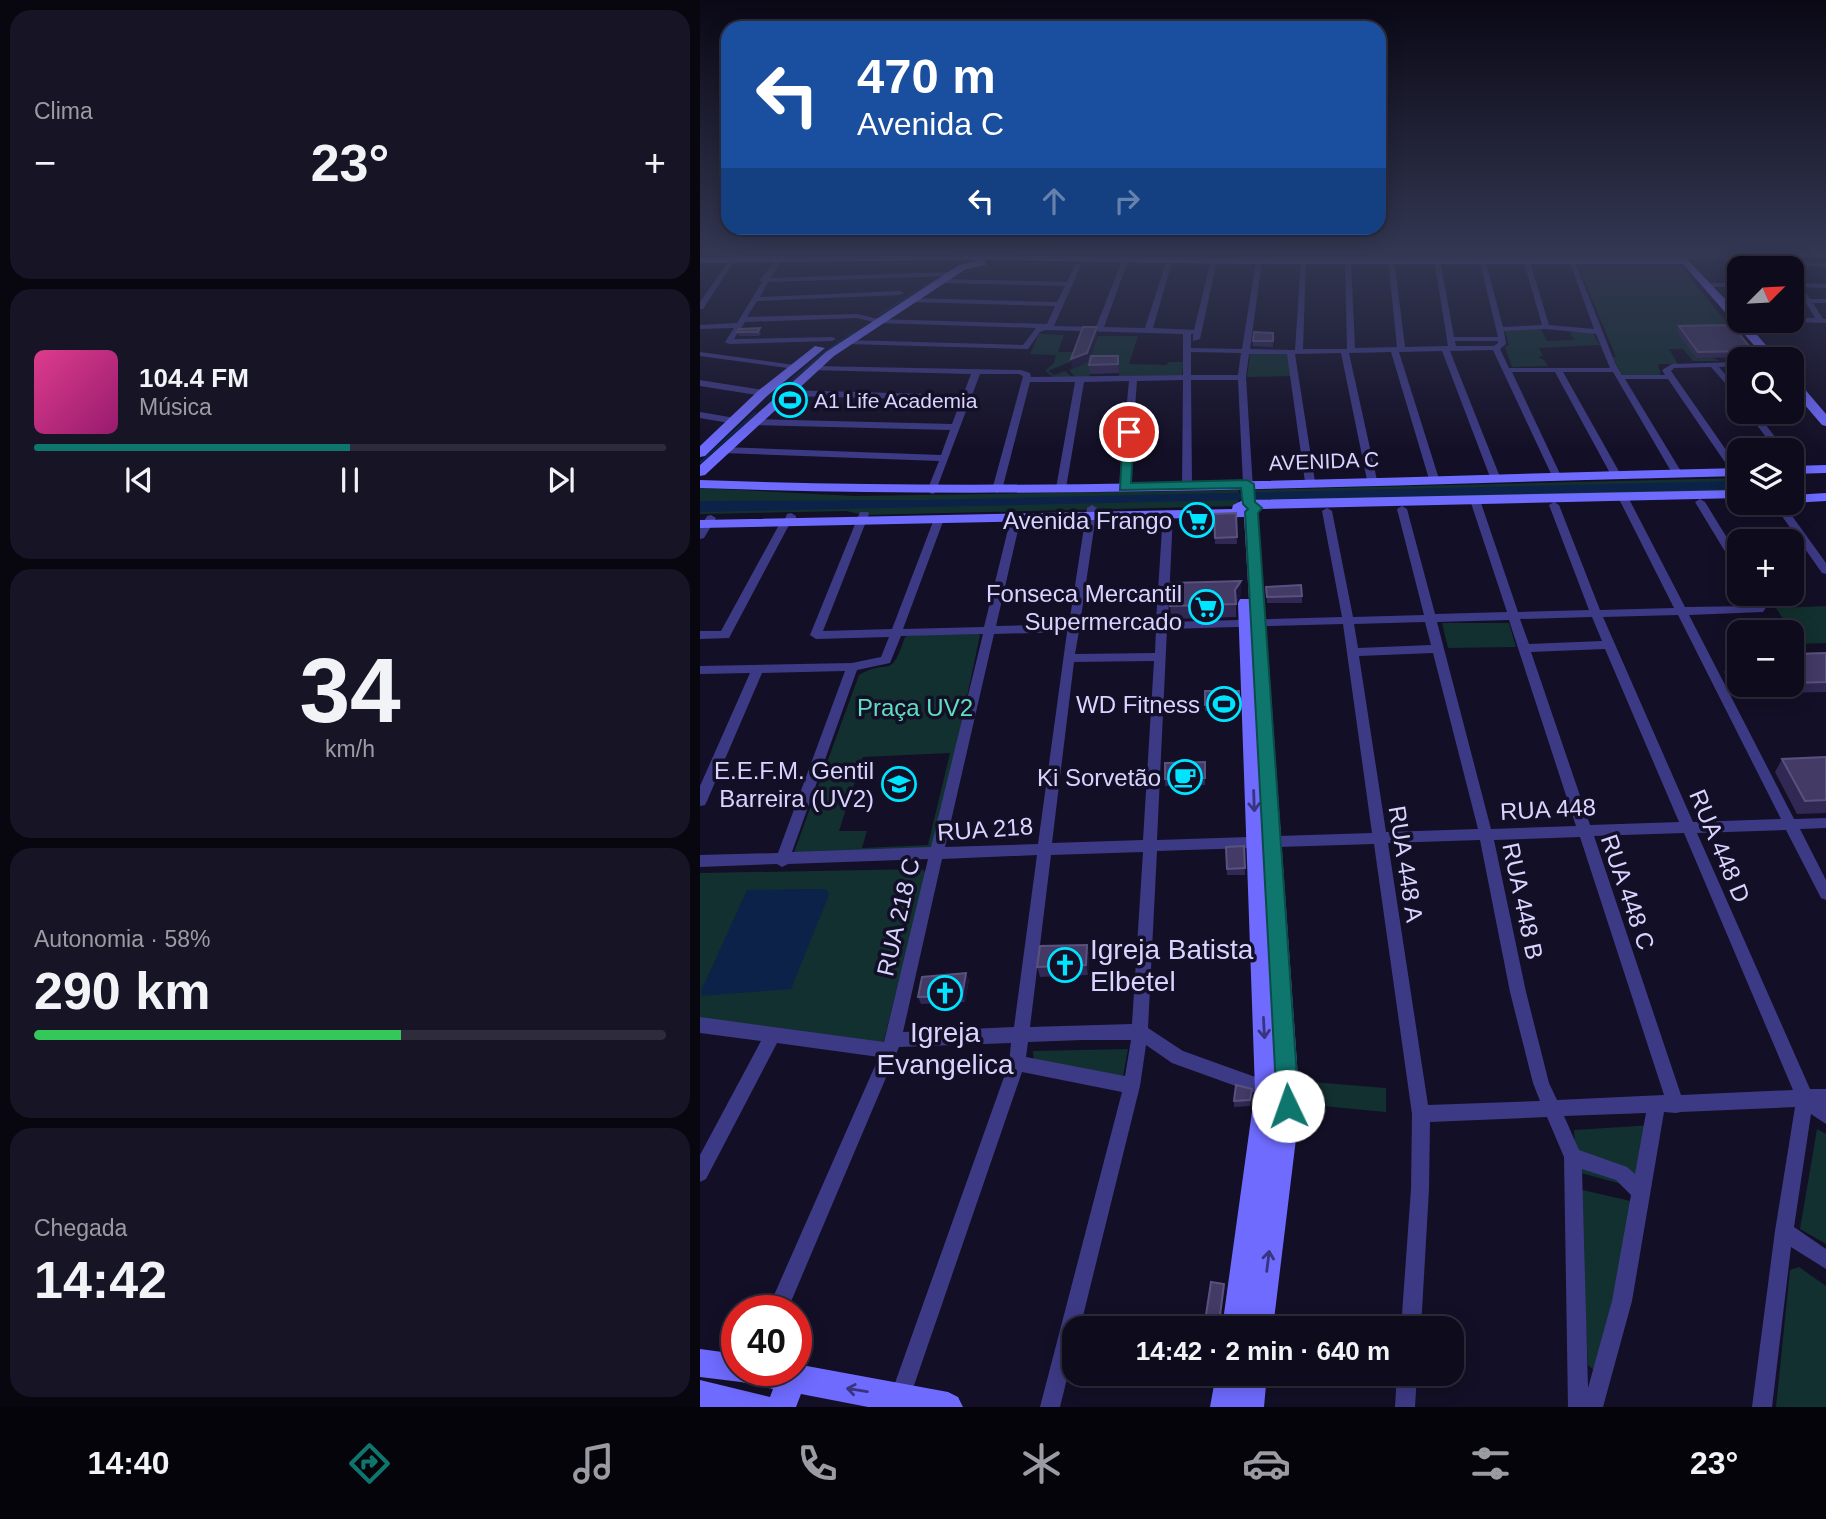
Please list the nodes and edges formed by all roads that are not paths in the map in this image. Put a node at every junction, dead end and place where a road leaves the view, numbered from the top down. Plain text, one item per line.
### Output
1 (781, 321) edge
2 (858, 321) edge
3 (878, 321) joint
4 (1052, 321) edge
5 (1103, 321) edge
6 (1151, 321) edge
7 (1200, 321) edge
8 (1250, 321) edge
9 (1298, 321) edge
10 (1347, 321) edge
11 (1395, 321) edge
12 (1446, 321) edge
13 (1497, 321) edge
14 (1544, 321) edge
15 (1596, 321) edge
16 (1735, 321) edge
17 (739, 323) junction
18 (700, 327) edge
19 (1049, 327) junction
20 (1546, 327) junction
21 (1499, 329) junction
22 (1099, 330) junction
23 (1148, 331) junction
24 (1187, 332) junction
25 (1197, 332) junction
26 (1600, 332) junction
27 (1751, 333) edge
28 (832, 339) junction
29 (1502, 339) junction
30 (846, 342) junction
31 (1449, 345) junction
32 (1755, 347) edge
33 (1762, 347) edge
34 (1496, 348) junction
35 (1397, 349) junction
36 (1191, 350) junction
37 (1347, 350) junction
38 (1245, 351) junction
39 (1295, 351) junction
40 (700, 354) edge
41 (1727, 364) edge
42 (1713, 365) junction
43 (794, 367) junction
44 (813, 368) junction
45 (1508, 370) junction
46 (1558, 370) junction
47 (976, 372) junction
48 (1617, 373) junction
49 (1242, 376) junction
50 (1188, 377) junction
51 (1670, 377) junction
52 (1133, 378) junction
53 (1080, 379) junction
54 (1026, 380) junction
55 (1727, 382) edge
56 (700, 383) edge
57 (785, 393) junction
58 (759, 397) junction
59 (965, 398) junction
60 (1804, 399) edge
61 (1804, 402) edge
62 (773, 405) junction
63 (700, 415) edge
64 (735, 421) junction
65 (755, 422) junction
66 (1826, 422) edge
67 (1760, 424) edge
68 (955, 426) junction
69 (1826, 431) edge
70 (1771, 438) edge
71 (723, 450) junction
72 (700, 452) edge
73 (1727, 457) edge
74 (943, 458) junction
75 (1804, 468) edge
76 (1826, 469) edge
77 (700, 472) edge
78 (1727, 472) edge
79 (1677, 473) junction
80 (1616, 475) junction
81 (1556, 476) junction
82 (1494, 477) junction
83 (1434, 479) junction
84 (1372, 480) junction
85 (1310, 482) junction
86 (700, 484) edge
87 (1187, 486) junction
88 (1124, 487) junction
89 (1061, 488) junction
90 (997, 490) junction
91 (932, 491) junction
92 (1727, 495) edge
93 (1826, 495) edge
94 (1804, 496) edge
95 (1624, 500) junction
96 (1727, 501) edge
97 (1700, 502) junction
98 (1247, 503) junction
99 (1476, 504) junction
100 (1554, 505) junction
101 (1402, 509) junction
102 (1327, 511) junction
103 (1091, 512) junction
104 (1168, 513) junction
105 (1786, 515) edge
106 (1016, 517) junction
107 (863, 518) junction
108 (788, 519) junction
109 (939, 519) junction
110 (704, 524) edge
111 (1727, 547) edge
112 (1826, 571) edge
113 (1761, 606) edge
114 (1682, 611) junction
115 (1595, 612) junction
116 (1512, 614) junction
117 (1430, 620) junction
118 (1348, 621) junction
119 (1253, 624) junction
120 (1160, 626) junction
121 (1074, 627) junction
122 (990, 631) junction
123 (899, 632) junction
124 (700, 635) edge
125 (1609, 645) junction
126 (1524, 648) junction
127 (1437, 649) junction
128 (1352, 652) junction
129 (1159, 657) junction
130 (1069, 658) junction
131 (852, 667) junction
132 (758, 669) junction
133 (700, 670) edge
134 (700, 801) edge
135 (1826, 823) edge
136 (1790, 824) junction
137 (1687, 828) junction
138 (1583, 830) junction
139 (1486, 835) junction
140 (1379, 839) junction
141 (1264, 842) junction
142 (1149, 846) junction
143 (1046, 848) junction
144 (935, 855) junction
145 (782, 861) junction
146 (700, 862) edge
147 (1826, 894) edge
148 (700, 1025) edge
149 (1140, 1032) junction
150 (1020, 1035) junction
151 (772, 1036) junction
152 (892, 1045) junction
153 (1017, 1063) junction
154 (1132, 1086) junction
155 (1267, 1090) junction
156 (1826, 1097) edge
157 (1805, 1098) junction
158 (1676, 1105) junction
159 (1288, 1106) junction
160 (1656, 1106) junction
161 (1549, 1107) junction
162 (1421, 1114) junction
163 (1826, 1115) edge
164 (1573, 1157) junction
165 (700, 1173) edge
166 (1641, 1191) junction
167 (1784, 1231) junction
168 (1826, 1260) edge
169 (784, 1295) edge
170 (1238, 1316) edge
171 (1261, 1316) edge
172 (1411, 1316) edge
173 (700, 1363) edge
174 (721, 1366) edge
175 (812, 1383) edge
176 (789, 1386) edge
177 (1228, 1386) edge
178 (1252, 1386) edge
179 (1407, 1386) edge
180 (700, 1395) edge
181 (900, 1397) junction
182 (760, 1407) edge
183 (780, 1407) edge
184 (948, 1407) edge
185 (1050, 1407) edge
186 (1225, 1407) edge
187 (1249, 1407) edge
188 (1405, 1407) edge
189 (1578, 1407) edge
190 (1593, 1407) edge
191 (1762, 1407) edge

1 - 17 street
2 - 28 street
3 - 19 street
3 - 30 street
4 - 19 street
5 - 22 street
6 - 23 street
7 - 25 street
8 - 38 street
9 - 39 street
10 - 37 street
11 - 35 street
12 - 31 street
13 - 21 street
14 - 20 street
15 - 26 street
16 - 32 street
17 - 18 street
17 - 28 street
19 - 22 street
19 - 30 street
20 - 21 street
20 - 26 street
21 - 29 street
22 - 23 street
23 - 24 street
24 - 25 street
24 - 36 street
25 - 36 street
26 - 48 street
27 - 33 street
28 - 43 street
29 - 31 street
29 - 34 street
30 - 44 street
31 - 34 street
31 - 35 street
31 - 82 street
34 - 45 street
35 - 37 street
35 - 83 street
36 - 38 street
36 - 50 street
37 - 39 street
37 - 84 street
38 - 39 street
38 - 49 street
39 - 85 street
40 - 43 street
41 - 42 street
42 - 51 street
42 - 55 street
43 - 58 street
44 - 47 street
44 - 57 street
45 - 46 street
45 - 81 street
46 - 48 street
46 - 80 street
47 - 54 street
47 - 59 street
48 - 51 street
48 - 79 street
49 - 50 street
49 - 98 street
50 - 52 street
50 - 87 street
51 - 73 street
52 - 53 street
52 - 88 street
53 - 54 street
53 - 89 street
54 - 90 street
56 - 58 street
57 - 59 street
57 - 62 street
58 - 62 street
58 - 64 street
59 - 68 street
60 - 66 street
61 - 69 street
62 - 65 street
63 - 64 street
64 - 72 street
65 - 68 street
65 - 71 street
67 - 70 street
68 - 74 street
71 - 74 street
71 - 77 street
74 - 91 street
75 - 76 street
78 - 79 street, AVENIDA C
79 - 80 street, AVENIDA C
80 - 81 street, AVENIDA C
81 - 82 street, AVENIDA C
82 - 83 street, AVENIDA C
83 - 84 street, AVENIDA C
84 - 85 street, AVENIDA C
85 - 98 street, AVENIDA C
86 - 91 street, AVENIDA C
87 - 88 street, AVENIDA C
87 - 98 street, AVENIDA C
88 - 89 street, AVENIDA C
89 - 90 street, AVENIDA C
90 - 91 street, AVENIDA C
92 - 95 street, AVENIDA C
93 - 94 street
95 - 97 street, AVENIDA C
95 - 99 street, AVENIDA C
95 - 100 street, AVENIDA C
95 - 114 street
96 - 97 street, AVENIDA C
97 - 111 street
98 - 99 street, AVENIDA C
98 - 102 street, AVENIDA C
98 - 103 street, AVENIDA C
98 - 104 street, AVENIDA C
98 - 119 street
99 - 100 street, AVENIDA C
99 - 101 street, AVENIDA C
99 - 116 street, RUA 448 C
100 - 115 street, RUA 448 D
101 - 102 street, AVENIDA C
101 - 117 street, RUA 448 B
102 - 118 street, RUA 448 A
103 - 104 street, AVENIDA C
103 - 106 street, AVENIDA C
103 - 107 street, AVENIDA C
103 - 121 street
104 - 120 street
105 - 112 street
106 - 109 street, AVENIDA C
106 - 122 street, RUA 218 C
107 - 108 street, AVENIDA C
107 - 109 street, AVENIDA C
107 - 123 street
108 - 110 street, AVENIDA C
108 - 124 street
109 - 123 street
113 - 114 street
114 - 115 street
114 - 136 street
115 - 116 street
115 - 125 street, RUA 448 D
116 - 117 street
116 - 126 street, RUA 448 C
117 - 118 street
117 - 127 street, RUA 448 B
118 - 119 street
118 - 128 street, RUA 448 A
119 - 120 street
119 - 141 street
120 - 121 street
120 - 129 street
121 - 122 street
121 - 130 street
122 - 123 street
122 - 144 street, RUA 218 C
123 - 131 street
125 - 126 street
125 - 137 street, RUA 448 D
126 - 138 street, RUA 448 C
127 - 128 street
127 - 139 street, RUA 448 B
128 - 140 street, RUA 448 A
129 - 130 street
129 - 142 street
130 - 143 street
131 - 132 street
131 - 145 street
132 - 133 street
132 - 134 street
135 - 136 street, RUA 448
136 - 137 street, RUA 448
136 - 147 street
137 - 138 street, RUA 448
137 - 157 street, RUA 448 D
138 - 139 street, RUA 448
138 - 158 street, RUA 448 C
139 - 140 street, RUA 448
139 - 161 street, RUA 448 B
140 - 141 street, RUA 448
140 - 162 street, RUA 448 A
141 - 142 street, RUA 218
141 -> 155 street
141 - 159 street
142 - 143 street, RUA 218
142 - 149 street
143 - 144 street, RUA 218
143 - 150 street
144 - 145 street, RUA 218
144 - 152 street, RUA 218 C
145 - 146 street, RUA 218
148 - 151 street
149 - 150 street
149 - 154 street
149 - 155 street
150 - 152 street
150 - 153 street
151 - 152 street
151 - 165 street
152 - 169 street, RUA 218 C
153 - 154 street
153 - 181 street
154 - 185 street
155 - 159 street
155 - 170 street
156 - 157 street
157 - 158 street
157 - 163 street
157 - 167 street
158 - 160 street
171 -> 159 street
160 - 161 street
160 - 166 street
161 - 162 street
161 - 164 street
162 - 172 street, RUA 448 A
164 - 166 street
164 - 189 street
166 - 190 street
167 - 168 street
167 - 191 street
173 - 174 street
181 -> 175 street
176 - 183 street
177 - 186 street
178 - 187 street
179 - 188 street
180 - 182 street
181 - 184 street

